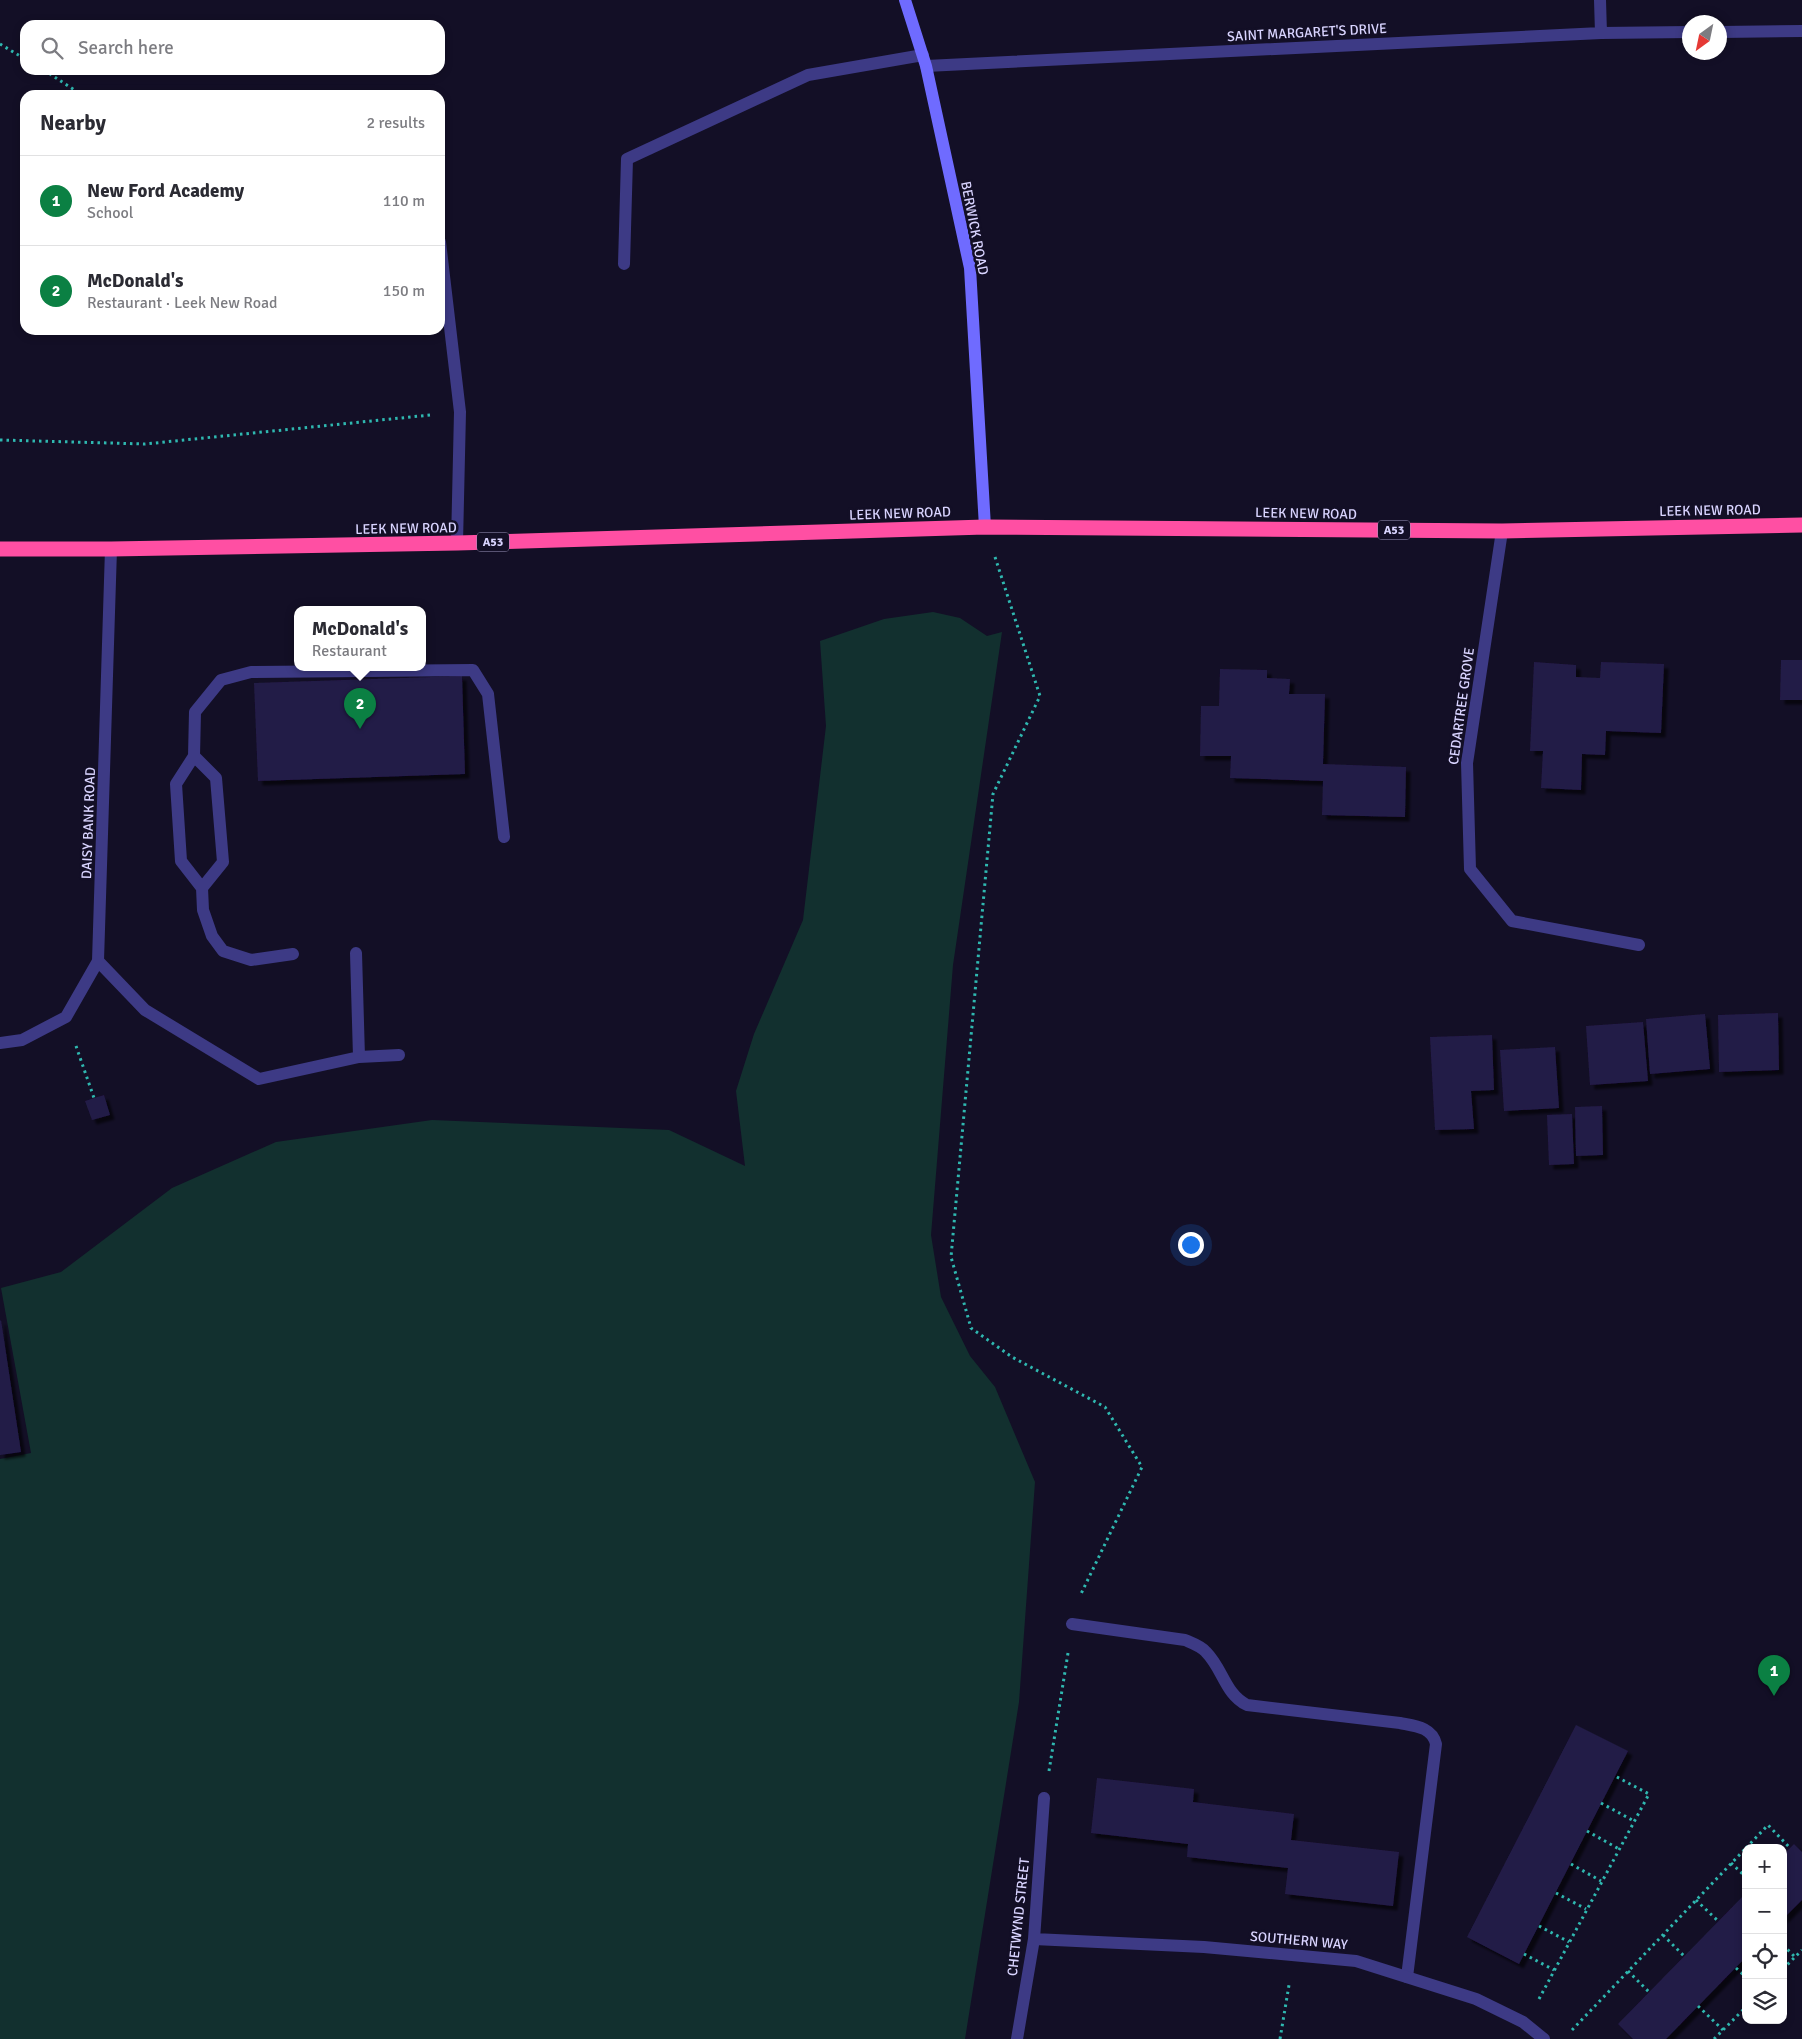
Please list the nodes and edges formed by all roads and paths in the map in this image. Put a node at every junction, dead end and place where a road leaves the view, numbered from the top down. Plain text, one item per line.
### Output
1 (905, 0) edge
2 (1600, 0) edge
3 (1802, 31) edge
4 (1682, 32) edge
5 (1727, 32) edge
6 (1601, 33) junction
7 (0, 44) edge
8 (20, 56) edge
9 (924, 61) junction
10 (52, 75) edge
11 (74, 90) edge
12 (624, 264) dead end
13 (445, 284) edge
14 (460, 412) junction
15 (0, 440) edge
16 (1802, 525) edge
17 (985, 527) junction
18 (1502, 531) junction
19 (457, 543) junction
20 (0, 549) edge
21 (111, 549) junction
22 (426, 670) edge
23 (362, 671) edge
24 (194, 756) junction
25 (504, 838) dead end
26 (202, 888) junction
27 (1639, 946) dead end
28 (356, 953) dead end
29 (293, 954) dead end
30 (98, 961) junction
31 (66, 1017) junction
32 (0, 1043) edge
33 (399, 1055) dead end
34 (359, 1057) junction
35 (94, 1098) dead end
36 (1072, 1624) junction
37 (1615, 1776) dead end
38 (1044, 1798) joint
39 (1601, 1803) dead end
40 (1634, 1821) junction
41 (1587, 1831) dead end
42 (1750, 1844) edge
43 (1786, 1844) edge
44 (1787, 1845) edge
45 (1790, 1848) dead end
46 (1619, 1849) junction
47 (1742, 1852) edge
48 (1571, 1864) dead end
49 (1731, 1864) junction
50 (1742, 1874) edge
51 (1601, 1881) junction
52 (1556, 1893) dead end
53 (1696, 1900) junction
54 (1586, 1909) junction
55 (1718, 1921) dead end
56 (1539, 1926) dead end
57 (1663, 1935) junction
58 (1034, 1939) junction
59 (1569, 1942) junction
60 (1787, 1949) edge
61 (1802, 1950) edge
62 (1524, 1954) dead end
63 (1293, 1955) junction
64 (1684, 1956) dead end
65 (1795, 1957) junction
66 (1787, 1965) edge
67 (1736, 1968) dead end
68 (1554, 1970) junction
69 (1628, 1971) junction
70 (1742, 1973) edge
71 (1407, 1977) junction
72 (1649, 1992) dead end
73 (1698, 2006) dead end
74 (1742, 2011) edge
75 (1523, 2022) junction
76 (1723, 2030) junction
77 (1570, 2032) dead end
78 (1017, 2039) edge
79 (1280, 2039) edge
80 (1544, 2039) edge
81 (1714, 2039) edge

1 - 9 street, BERWICK ROAD
2 - 6 street
3 - 5 street
4 - 6 street, SAINT MARGARET'S DRIVE
6 - 9 street, SAINT MARGARET'S DRIVE
7 - 8 path
9 - 12 street, SAINT MARGARET'S DRIVE
9 - 17 street, BERWICK ROAD
10 - 11 path
13 - 14 street
14 - 15 path
14 - 19 street
16 - 18 highway, LEEK NEW ROAD / A53
17 - 18 highway, LEEK NEW ROAD / A53
17 - 19 highway, LEEK NEW ROAD / A53
17 - 36 path
18 - 27 street, CEDARTREE GROVE
19 - 21 highway, LEEK NEW ROAD / A53
20 - 21 highway, LEEK NEW ROAD / A53
21 - 30 street, DAISY BANK ROAD
22 - 25 street
23 - 24 street
24 - 26 street
24 - 26 street
26 - 29 street
28 - 34 street
30 - 31 street, DAISY BANK ROAD
30 - 34 street
31 - 32 street
31 - 35 path
33 - 34 street
36 - 38 path
36 - 71 street
37 - 40 path
38 - 58 street, CHETWYND STREET
39 - 40 path
40 - 46 path
41 - 46 path
42 - 43 path
44 - 45 path
46 - 51 path
47 - 49 path
48 - 51 path
49 - 50 path
49 - 53 path
51 - 54 path
52 - 54 path
53 - 55 path
53 - 57 path
54 - 59 path
56 - 59 path
57 - 64 path
57 - 69 path
58 - 63 street, SOUTHERN WAY
58 - 78 street, CHETWYND STREET
59 - 68 path
60 - 65 path
61 - 65 path
62 - 68 path
63 - 71 street, SOUTHERN WAY
63 - 79 path
65 - 66 path
67 - 70 path
68 - 75 path
69 - 72 path
69 - 77 path
71 - 75 street, SOUTHERN WAY
73 - 76 path
74 - 76 path
75 - 80 street, SOUTHERN WAY
76 - 81 path

